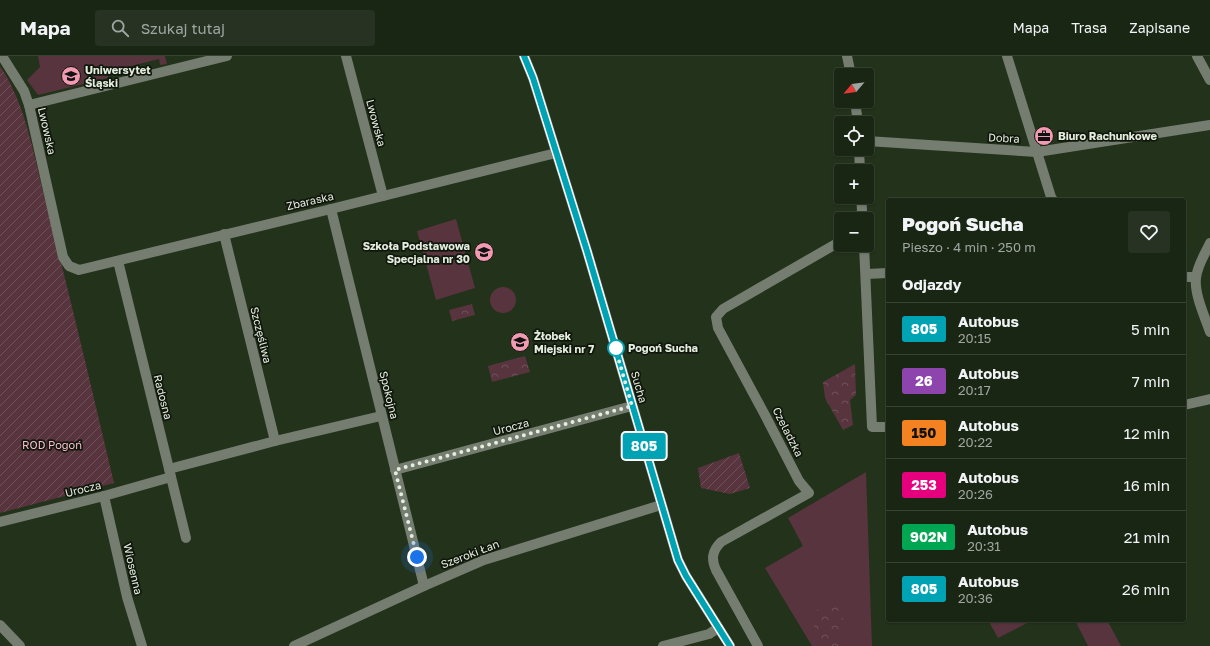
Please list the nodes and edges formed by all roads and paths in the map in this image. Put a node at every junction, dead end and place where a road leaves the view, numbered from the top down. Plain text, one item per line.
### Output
1 (2, 56) edge
2 (227, 56) edge
3 (346, 56) edge
4 (524, 56) edge
5 (847, 56) edge
6 (1007, 56) edge
7 (1197, 56) edge
8 (850, 68) edge
9 (1210, 80) edge
10 (29, 105) junction
11 (1210, 125) edge
12 (874, 141) edge
13 (1037, 152) junction
14 (556, 153) junction
15 (383, 196) junction
16 (1052, 198) edge
17 (331, 209) junction
18 (224, 234) junction
19 (1210, 243) edge
20 (834, 245) edge
21 (864, 252) edge
22 (118, 261) junction
23 (69, 266) joint
24 (886, 273) edge
25 (866, 274) junction
26 (1186, 277) edge
27 (1196, 277) junction
28 (1210, 332) edge
29 (1210, 399) edge
30 (1186, 405) edge
31 (632, 406) junction
32 (381, 416) junction
33 (886, 427) edge
34 (275, 441) junction
35 (395, 470) junction
36 (170, 473) junction
37 (104, 496) junction
38 (661, 505) junction
39 (0, 522) edge
40 (186, 538) dead end
41 (424, 586) junction
42 (0, 625) edge
43 (718, 628) junction
44 (20, 646) edge
45 (142, 646) edge
46 (294, 646) edge
47 (663, 646) edge
48 (730, 646) edge
49 (758, 646) edge

1 - 10 street
2 - 10 street, Lwowska
3 - 15 street, Lwowska
4 - 14 street, Sucha
5 - 8 street
6 - 13 street
7 - 9 street
10 - 23 street, Lwowska
11 - 13 street, Dobra
12 - 13 street, Dobra
13 - 16 street
14 - 15 street, Zbaraska
14 - 31 street, Sucha
15 - 17 street, Zbaraska
17 - 18 street, Zbaraska
17 - 32 street, Spokojna
18 - 22 street, Zbaraska
18 - 34 street, Szczęśliwa
19 - 27 street
20 - 49 street, Czeladzka
21 - 25 street
22 - 23 street, Zbaraska
22 - 36 street, Radosna
24 - 25 street
25 - 33 street
26 - 27 street
27 - 28 street
29 - 30 street
31 - 35 street, Urocza
31 - 38 street, Sucha
32 - 34 street, Urocza
32 - 35 street, Spokojna
34 - 36 street, Urocza
35 - 41 street, Spokojna
36 - 37 street, Urocza
36 - 40 street, Radosna
37 - 39 street, Urocza
37 - 45 street, Wiosenna
38 - 41 street, Szeroki Łan
38 - 43 street, Sucha
41 - 46 street, Szeroki Łan
42 - 44 street
43 - 47 street
43 - 48 street, Sucha

